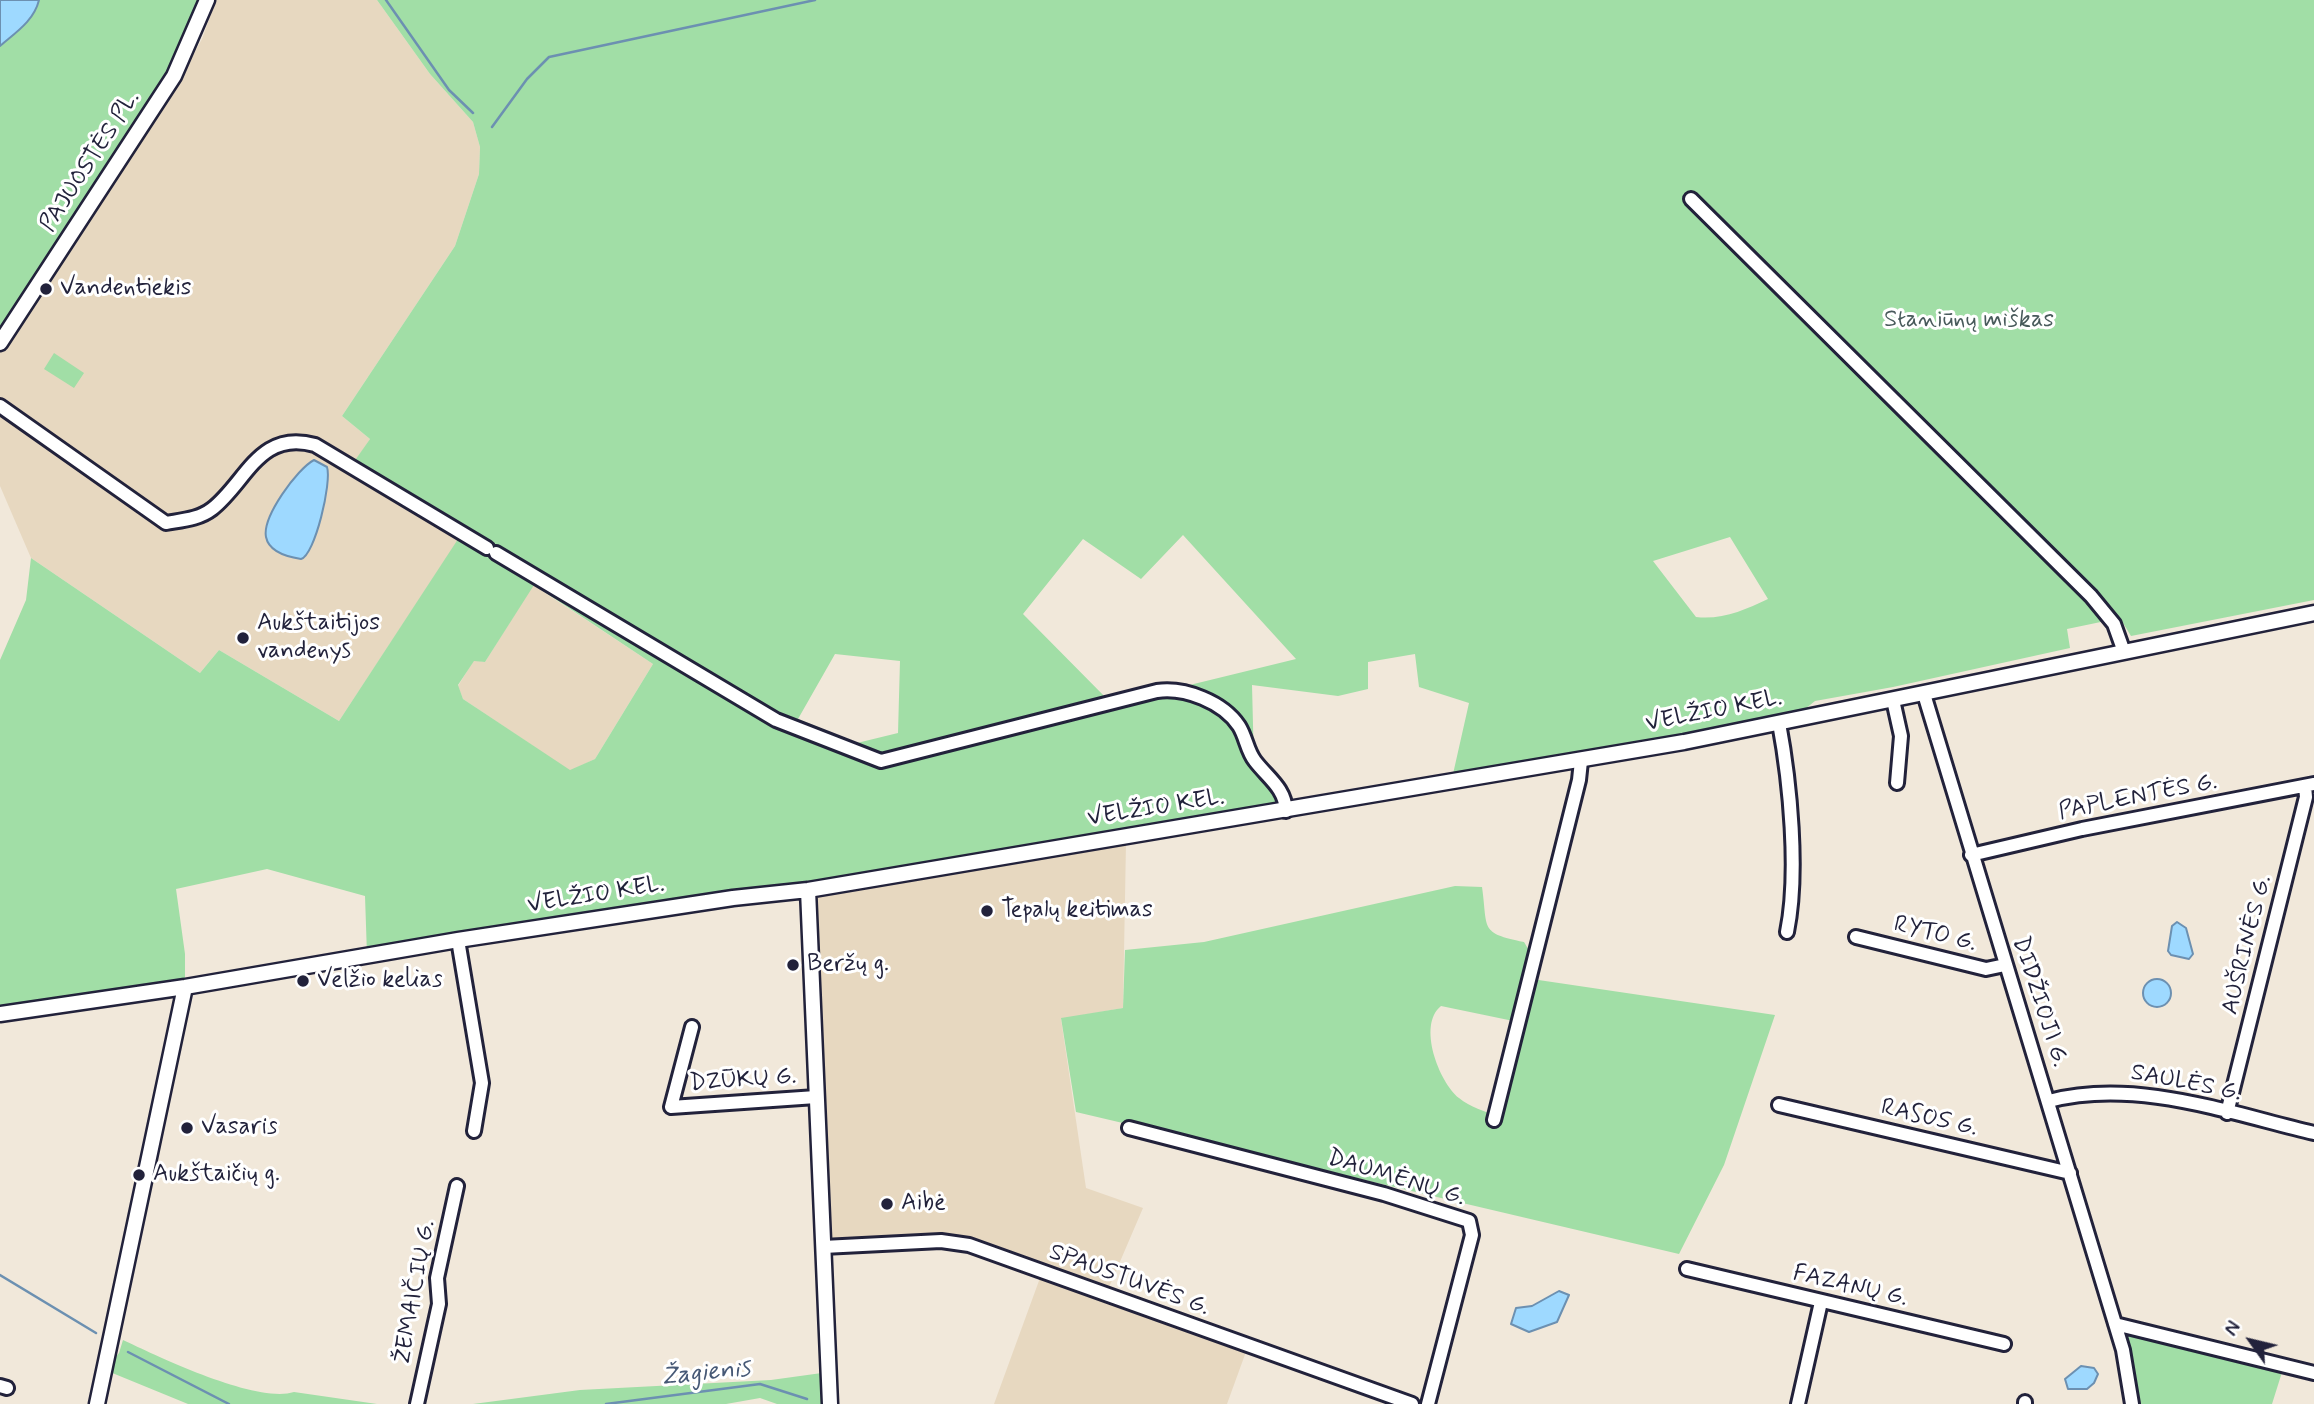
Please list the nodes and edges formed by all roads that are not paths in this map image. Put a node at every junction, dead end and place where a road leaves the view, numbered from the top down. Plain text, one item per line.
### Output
1 (207, 0) edge
2 (1691, 199) dead end
3 (0, 343) edge
4 (0, 406) edge
5 (2314, 613) edge
6 (2124, 652) junction
7 (1924, 694) junction
8 (1893, 700) junction
9 (1779, 723) junction
10 (1581, 761) junction
11 (1897, 783) dead end
12 (2309, 785) edge
13 (1286, 811) junction
14 (1971, 855) junction
15 (808, 890) junction
16 (1787, 932) dead end
17 (1856, 937) dead end
18 (458, 940) junction
19 (2005, 965) junction
20 (185, 987) junction
21 (0, 1014) edge
22 (692, 1027) dead end
23 (816, 1097) junction
24 (2049, 1101) junction
25 (1779, 1105) dead end
26 (2227, 1112) junction
27 (1494, 1120) dead end
28 (1129, 1128) dead end
29 (474, 1131) dead end
30 (2314, 1133) edge
31 (2070, 1174) junction
32 (457, 1186) dead end
33 (823, 1247) junction
34 (1687, 1269) dead end
35 (1821, 1302) junction
36 (2115, 1324) junction
37 (2004, 1344) dead end
38 (2314, 1373) edge
39 (97, 1404) edge
40 (417, 1404) edge
41 (830, 1404) edge
42 (1412, 1404) edge
43 (1428, 1404) edge
44 (1798, 1404) edge
45 (2132, 1404) edge

1 - 3 main road, PAJUOSTĖS PL.
2 - 6 street
4 - 13 street
5 - 6 main road, VELŽIO KEL.
6 - 7 main road, VELŽIO KEL.
7 - 8 main road, VELŽIO KEL.
7 - 14 street, DIDŽIOJI G.
8 - 9 main road, VELŽIO KEL.
8 - 11 street
9 - 10 main road, VELŽIO KEL.
9 - 16 street
10 - 13 main road, VELŽIO KEL.
10 - 27 street
12 - 14 street, PAPLENTĖS G.
12 - 26 street, AUŠRINĖS G.
13 - 15 main road, VELŽIO KEL.
14 - 19 street, DIDŽIOJI G.
15 - 18 main road, VELŽIO KEL.
15 - 23 main road
17 - 19 street, RYTO G.
18 - 20 main road, VELŽIO KEL.
18 - 29 street
19 - 24 street, DIDŽIOJI G.
20 - 21 main road, VELŽIO KEL.
20 - 39 main road
22 - 23 street, DZŪKŲ G.
23 - 33 main road
24 - 26 street, SAULĖS G.
24 - 31 street, DIDŽIOJI G.
25 - 31 street, RASOS G.
26 - 30 street, SAULĖS G.
28 - 43 street, DAUMĖNŲ G.
31 - 36 street, DIDŽIOJI G.
32 - 40 street, ŽEMAIČIŲ G.
33 - 41 main road
33 - 42 street, SPAUSTUVĖS G.
34 - 35 street, FAZANŲ G.
35 - 37 street, FAZANŲ G.
35 - 44 street
36 - 38 street
36 - 45 street, DIDŽIOJI G.

